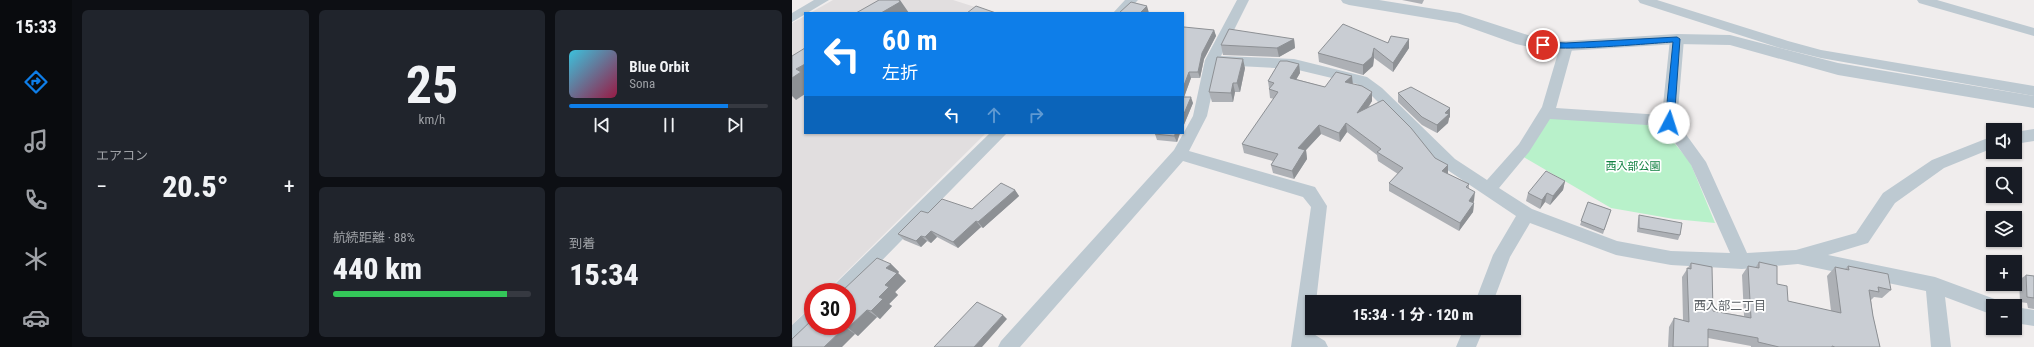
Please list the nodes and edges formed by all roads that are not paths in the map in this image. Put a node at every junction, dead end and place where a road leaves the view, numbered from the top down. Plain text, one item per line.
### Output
1 (823, 0) edge
2 (1132, 0) edge
3 (1243, 0) edge
4 (1349, 0) edge
5 (1923, 0) edge
6 (1650, 1) edge
7 (1120, 12) edge
8 (792, 18) edge
9 (2034, 32) edge
10 (1677, 39) junction
11 (1730, 40) junction
12 (1566, 46) junction
13 (1212, 60) junction
14 (2034, 91) edge
15 (2034, 102) edge
16 (1546, 113) junction
17 (1670, 121) junction
18 (997, 134) edge
19 (2034, 135) edge
20 (2022, 137) edge
21 (1986, 145) edge
22 (1180, 154) junction
23 (1488, 189) junction
24 (1526, 214) junction
25 (1796, 257) junction
26 (1742, 261) junction
27 (848, 283) edge
28 (1935, 285) junction
29 (1487, 295) edge
30 (1986, 304) edge
31 (2022, 316) edge
32 (2034, 318) edge
33 (804, 327) edge
34 (1471, 335) edge
35 (792, 338) edge
36 (1307, 344) edge
37 (1008, 347) edge
38 (1466, 347) edge
39 (1941, 347) edge

1 - 8 street
2 - 7 street
3 - 13 street
4 - 12 street
5 - 9 street
6 - 11 street
6 - 14 street
10 - 11 street
10 - 12 street
10 - 17 street
11 - 15 street
12 - 16 street
13 - 22 street
13 - 23 street
16 - 17 street
16 - 23 street
17 - 26 street
18 - 27 street
19 - 20 street
21 - 25 street
22 - 36 street
22 - 37 street
23 - 24 street
24 - 26 street
24 - 29 street
25 - 26 street
25 - 28 street
28 - 30 street
28 - 39 street
31 - 32 street
33 - 35 street
34 - 38 street

